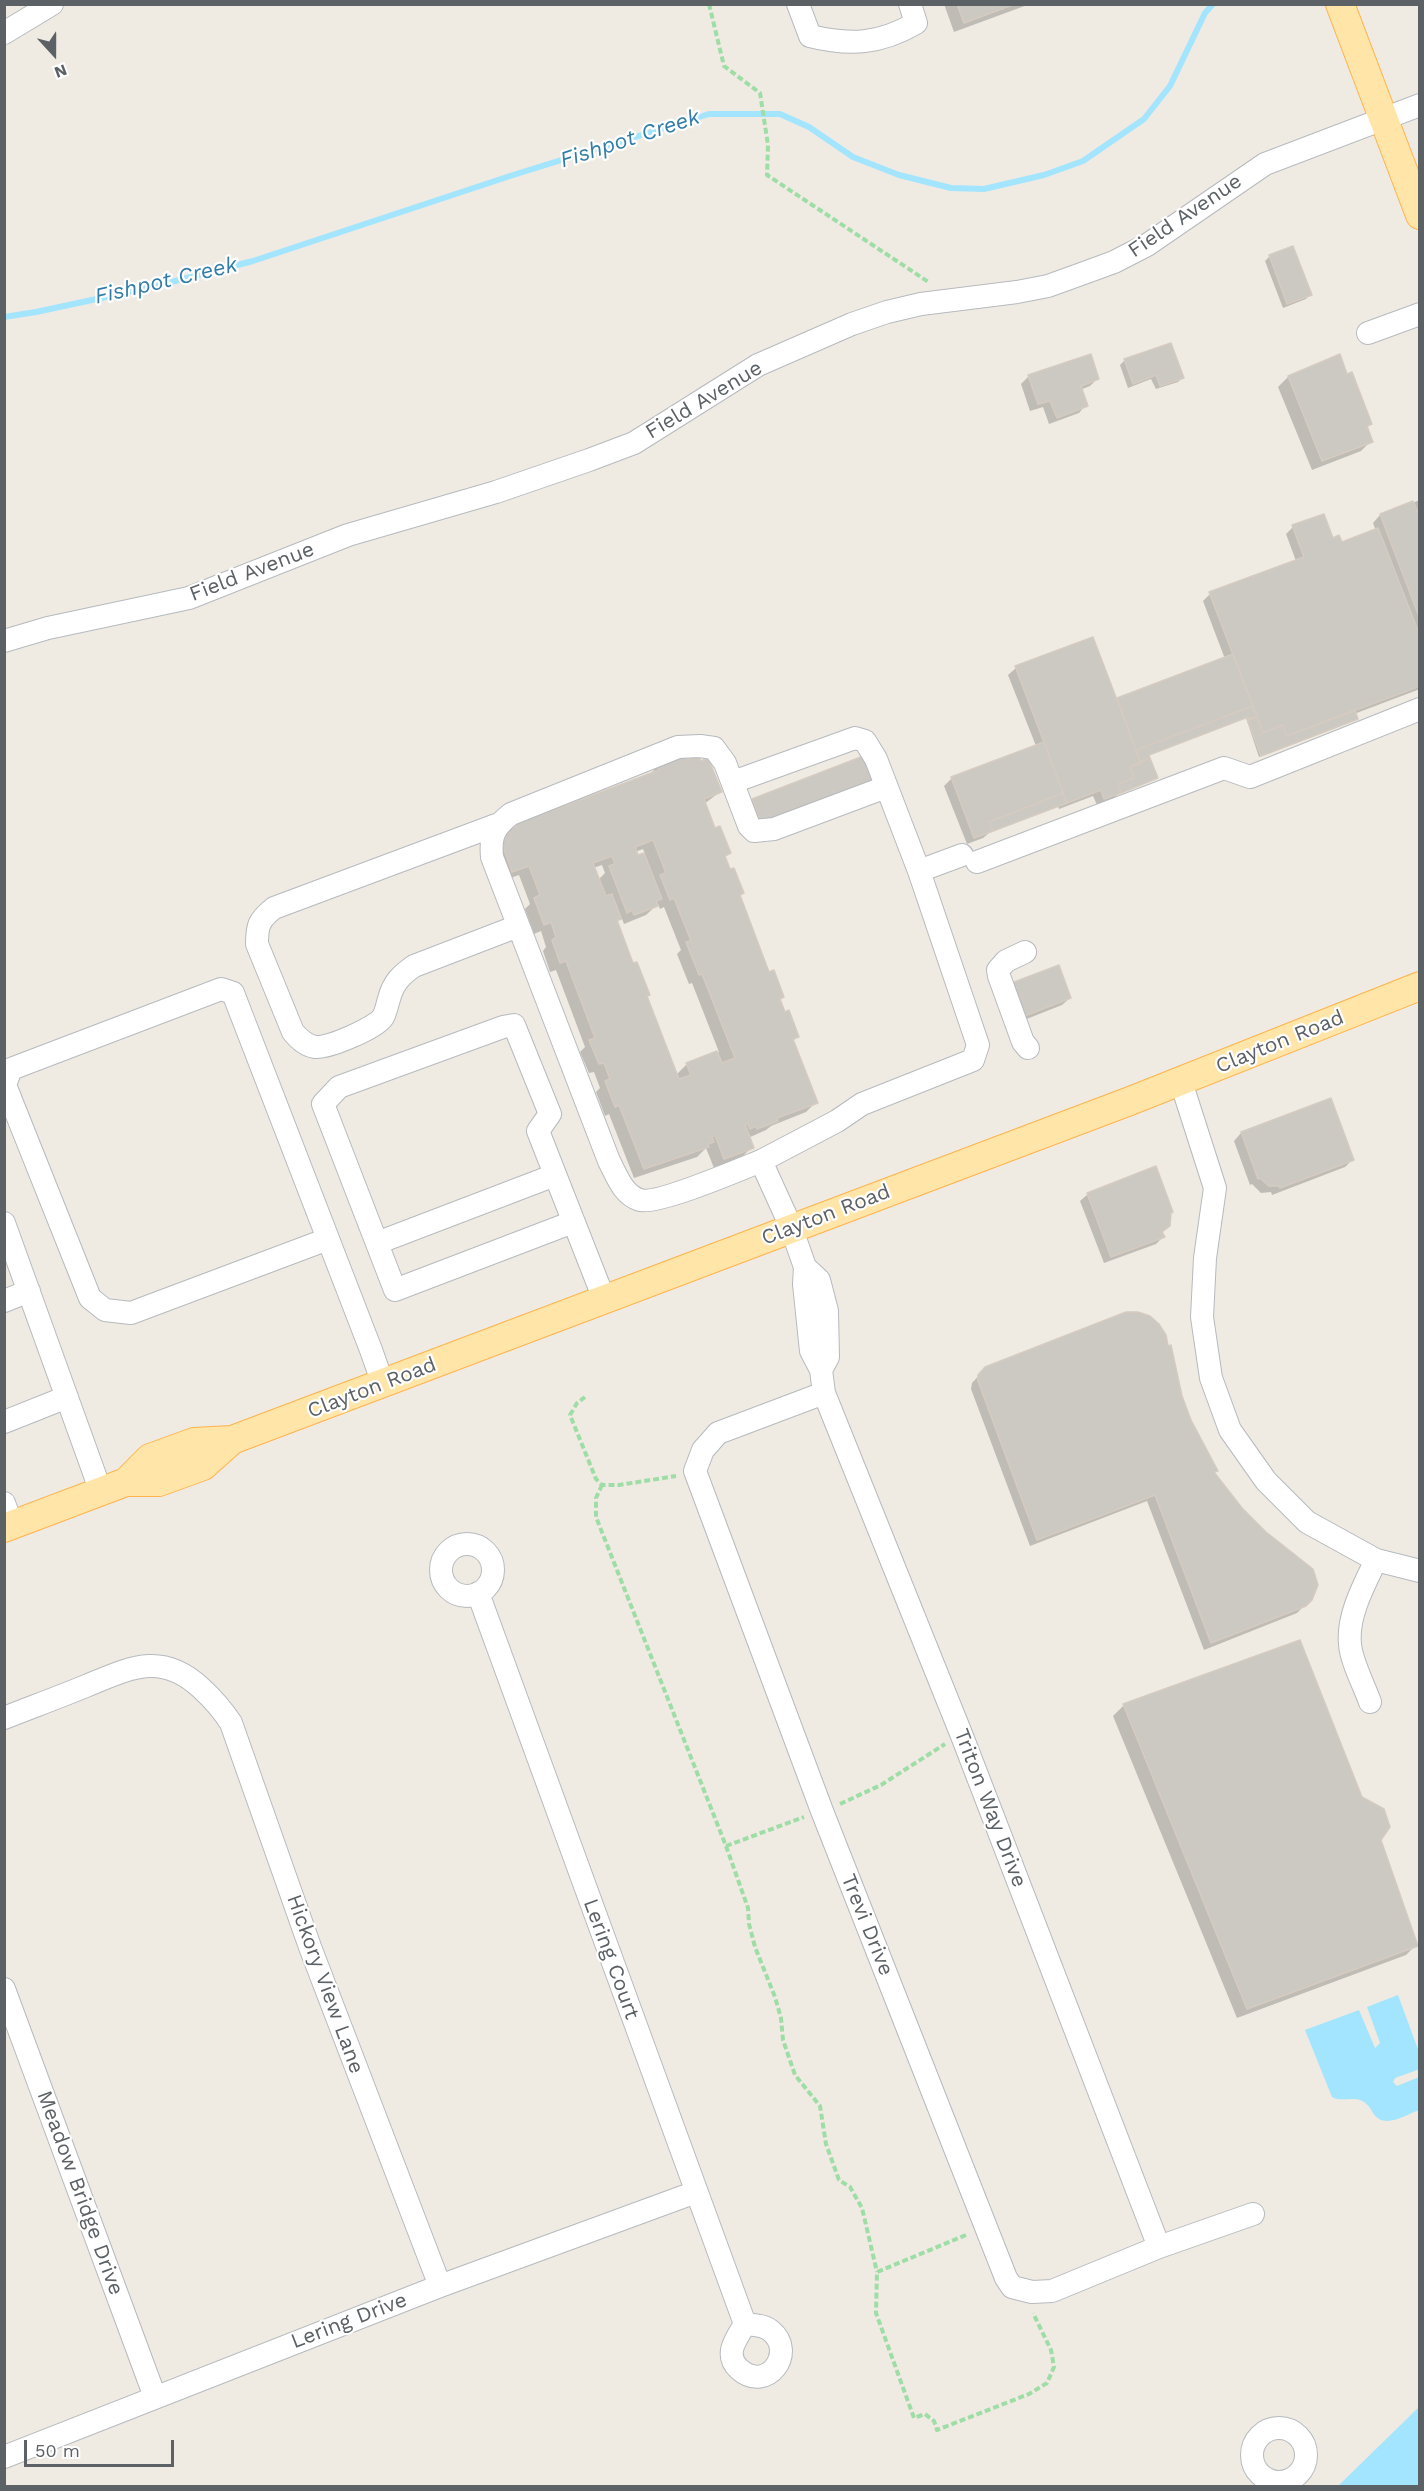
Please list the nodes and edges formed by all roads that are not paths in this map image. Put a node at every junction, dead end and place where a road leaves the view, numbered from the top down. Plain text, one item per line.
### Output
1 (52, 4) edge
2 (798, 4) edge
3 (910, 4) edge
4 (1340, 4) edge
5 (4, 33) edge
6 (1419, 105) edge
7 (1382, 119) junction
8 (1419, 215) edge
9 (1419, 314) edge
10 (1368, 333) dead end
11 (4, 641) edge
12 (1419, 709) edge
13 (733, 782) junction
14 (886, 787) junction
15 (496, 825) junction
16 (919, 871) junction
17 (518, 926) junction
18 (1025, 952) dead end
19 (1419, 987) edge
20 (1029, 1048) dead end
21 (1180, 1082) junction
22 (761, 1161) junction
23 (555, 1175) junction
24 (573, 1222) junction
25 (4, 1223) edge
26 (791, 1227) junction
27 (328, 1239) junction
28 (377, 1243) junction
29 (29, 1291) junction
30 (604, 1299) junction
31 (4, 1301) edge
32 (383, 1384) junction
33 (824, 1393) junction
34 (67, 1397) junction
35 (4, 1422) edge
36 (114, 1487) junction
37 (7, 1519) edge
38 (1376, 1560) junction
39 (1419, 1571) edge
40 (478, 1593) dead end
41 (1370, 1701) dead end
42 (4, 1718) edge
43 (4, 1989) edge
44 (696, 2192) junction
45 (1253, 2214) dead end
46 (1159, 2247) junction
47 (440, 2286) junction
48 (745, 2324) dead end
49 (155, 2397) junction
50 (4, 2457) edge

1 - 5 street
2 - 3 street
4 - 7 main road
6 - 7 street, Field Avenue
7 - 8 main road
7 - 11 street, Field Avenue
9 - 10 street
12 - 16 street
13 - 14 street
13 - 14 street
13 - 15 street
14 - 16 street
15 - 17 street
15 - 17 street
16 - 22 street
17 - 22 street
18 - 20 street
19 - 21 main road, Clayton Road
21 - 26 main road, Clayton Road
21 - 38 street
22 - 26 street, Triton Way Drive
23 - 24 street
23 - 28 street
23 - 28 street
24 - 28 street
24 - 30 street
25 - 29 street
26 - 30 main road, Clayton Road
26 - 33 street, Triton Way Drive
27 - 27 street
27 - 32 street
29 - 31 street
29 - 34 street
30 - 32 main road, Clayton Road
32 - 36 main road, Clayton Road
33 - 46 street, Triton Way Drive
33 - 46 street, Trevi Drive
34 - 35 street
34 - 36 street
36 - 37 main road, Clayton Road
38 - 39 street
38 - 41 street
40 - 44 street, Lering Court
42 - 47 street, Hickory View Lane
43 - 49 street, Meadow Bridge Drive
44 - 47 street, Lering Drive
44 - 48 street, Lering Court
45 - 46 street, Trevi Drive
47 - 49 street, Lering Drive
49 - 50 street, Lering Drive

